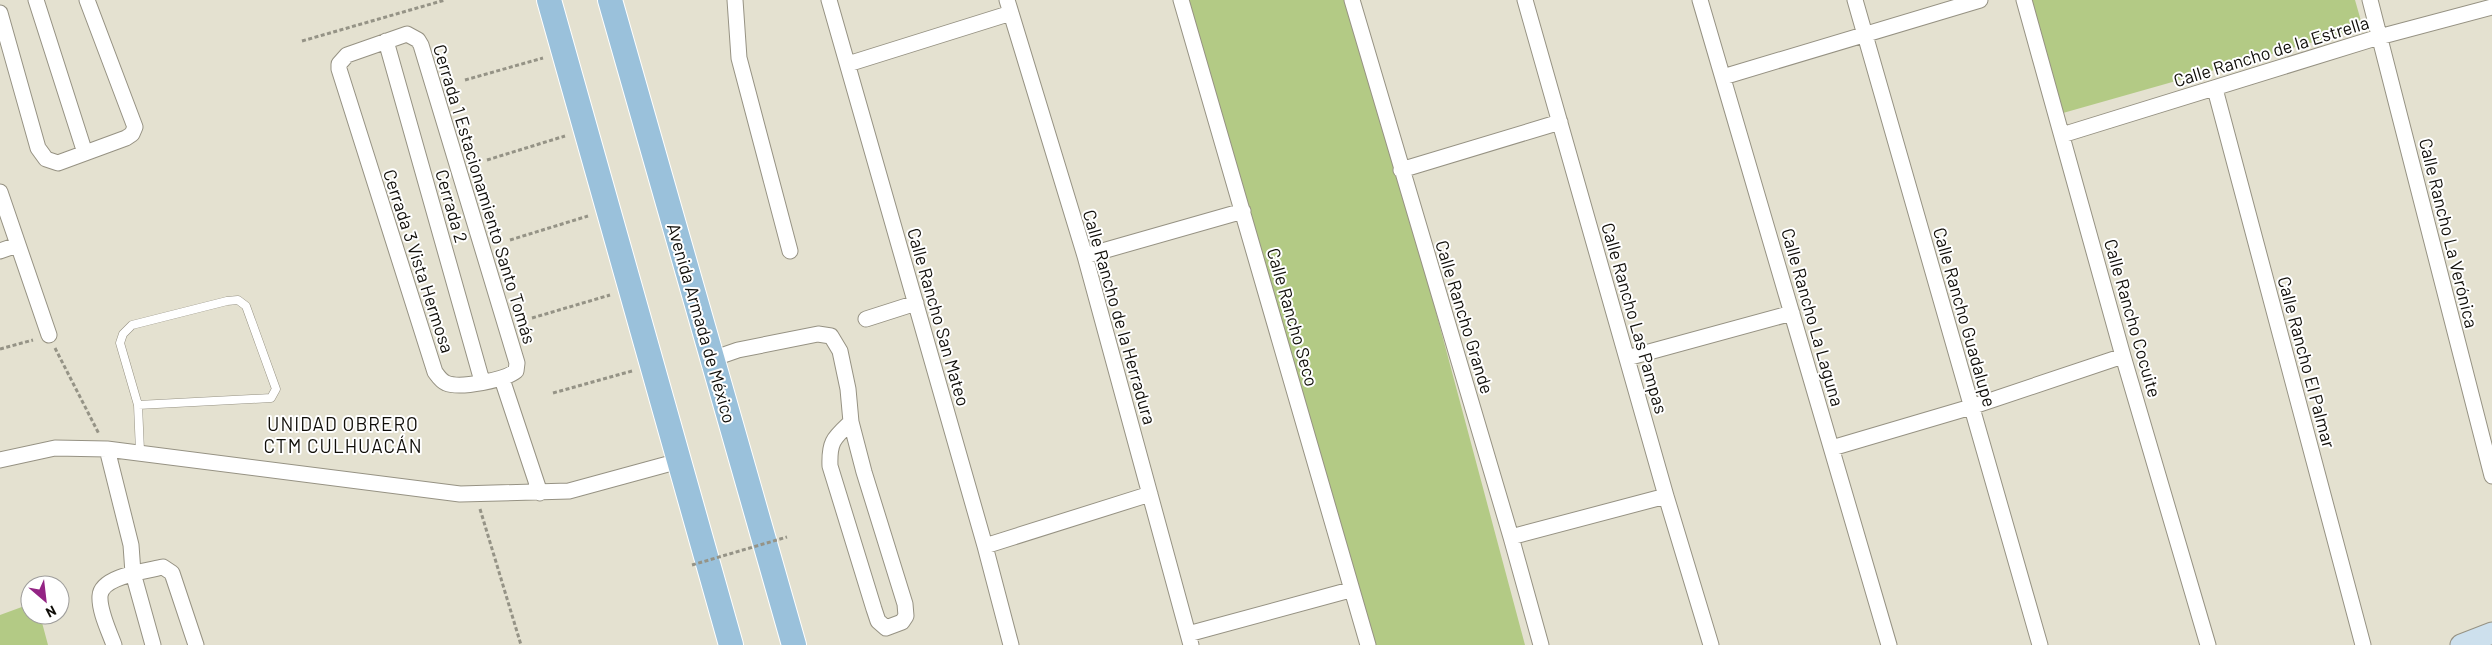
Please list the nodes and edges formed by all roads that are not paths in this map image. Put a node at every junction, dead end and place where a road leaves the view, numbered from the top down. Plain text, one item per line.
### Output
1 (36, 0) edge
2 (87, 0) edge
3 (548, 0) edge
4 (610, 0) edge
5 (735, 0) edge
6 (829, 0) edge
7 (1181, 0) edge
8 (1352, 0) edge
9 (1525, 0) edge
10 (1700, 0) edge
11 (1855, 0) edge
12 (1980, 0) edge
13 (2024, 0) edge
14 (2370, 0) edge
15 (1009, 7) edge
16 (2492, 7) edge
17 (0, 13) edge
18 (1865, 34) junction
19 (2379, 37) junction
20 (386, 41) junction
21 (848, 64) junction
22 (339, 70) joint
23 (1723, 77) junction
24 (2215, 89) junction
25 (1560, 122) junction
26 (2062, 135) junction
27 (85, 153) junction
28 (1401, 170) junction
29 (0, 192) edge
30 (1243, 211) junction
31 (17, 245) junction
32 (0, 251) edge
33 (790, 251) dead end
34 (1085, 256) junction
35 (916, 303) junction
36 (1792, 313) junction
37 (866, 319) dead end
38 (49, 335) road end
39 (2123, 356) junction
40 (1627, 358) junction
41 (712, 359) junction
42 (502, 379) junction
43 (482, 382) junction
44 (138, 406) junction
45 (1971, 407) junction
46 (851, 422) junction
47 (1832, 448) junction
48 (107, 449) junction
49 (140, 451) junction
50 (0, 460) edge
51 (679, 461) junction
52 (2492, 476) edge
53 (540, 493) junction
54 (1150, 494) junction
55 (1666, 496) junction
56 (1511, 537) junction
57 (985, 546) junction
58 (133, 573) junction
59 (1350, 590) junction
60 (2492, 633) edge
61 (1190, 640) edge
62 (114, 645) edge
63 (153, 645) edge
64 (196, 645) edge
65 (730, 645) edge
66 (794, 645) edge
67 (1011, 645) edge
68 (1368, 645) edge
69 (1541, 645) edge
70 (1711, 645) edge
71 (1889, 645) edge
72 (2040, 645) edge
73 (2208, 645) edge
74 (2363, 645) edge
75 (2461, 645) edge

1 - 27 street
2 - 27 street
3 - 51 main road
4 - 41 main road, Avenida Armada de México
5 - 33 street
6 - 21 street, Calle Rancho San Mateo
7 - 30 street, Calle Rancho Seco
8 - 28 street, Calle Rancho Grande
9 - 25 street, Calle Rancho Las Pampas
10 - 23 street, Calle Rancho La Laguna
11 - 18 street, Calle Rancho Guadalupe
12 - 18 street
13 - 26 street, Calle Rancho Cocuite
14 - 19 street, Calle Rancho La Verónica
15 - 21 street
15 - 34 street, Calle Rancho de la Herradura
16 - 19 street, Calle Rancho de la Estrella
17 - 27 street
18 - 23 street
18 - 45 street, Calle Rancho Guadalupe
19 - 24 street, Calle Rancho de la Estrella
19 - 52 street, Calle Rancho La Verónica
20 - 22 street, Cerrada 1 Estacionamiento Santo Tomás
20 - 42 street, Cerrada 1 Estacionamiento Santo Tomás
20 - 43 street, Cerrada 2
21 - 35 street, Calle Rancho San Mateo
22 - 43 street, Cerrada 3 Vista Hermosa
23 - 36 street, Calle Rancho La Laguna
24 - 26 street, Calle Rancho de la Estrella
24 - 74 street, Calle Rancho El Palmar
25 - 28 street
25 - 40 street, Calle Rancho Las Pampas
26 - 39 street, Calle Rancho Cocuite
28 - 56 street, Calle Rancho Grande
29 - 31 street
30 - 34 street
30 - 59 street, Calle Rancho Seco
31 - 32 street
31 - 38 street
34 - 54 street, Calle Rancho de la Herradura
35 - 37 street
35 - 57 street, Calle Rancho San Mateo
36 - 40 street
36 - 47 street, Calle Rancho La Laguna
39 - 45 street
39 - 73 street, Calle Rancho Cocuite
40 - 55 street, Calle Rancho Las Pampas
41 - 46 street
41 - 66 main road, Avenida Armada de México
42 - 43 street, Cerrada 3 Vista Hermosa
42 - 53 street
44 - 44 lane
44 - 49 lane
45 - 47 street
45 - 72 street, Calle Rancho Guadalupe
46 - 46 street
47 - 71 street, Calle Rancho La Laguna
48 - 49 street
48 - 50 street
48 - 58 street
49 - 53 street
51 - 53 street
51 - 65 main road
54 - 57 street
54 - 61 street, Calle Rancho de la Herradura
55 - 56 street
55 - 70 street, Calle Rancho Las Pampas
56 - 69 street, Calle Rancho Grande
57 - 67 street, Calle Rancho San Mateo
58 - 62 street
58 - 63 street
58 - 64 street
59 - 61 street
59 - 68 street, Calle Rancho Seco
60 - 75 main road

